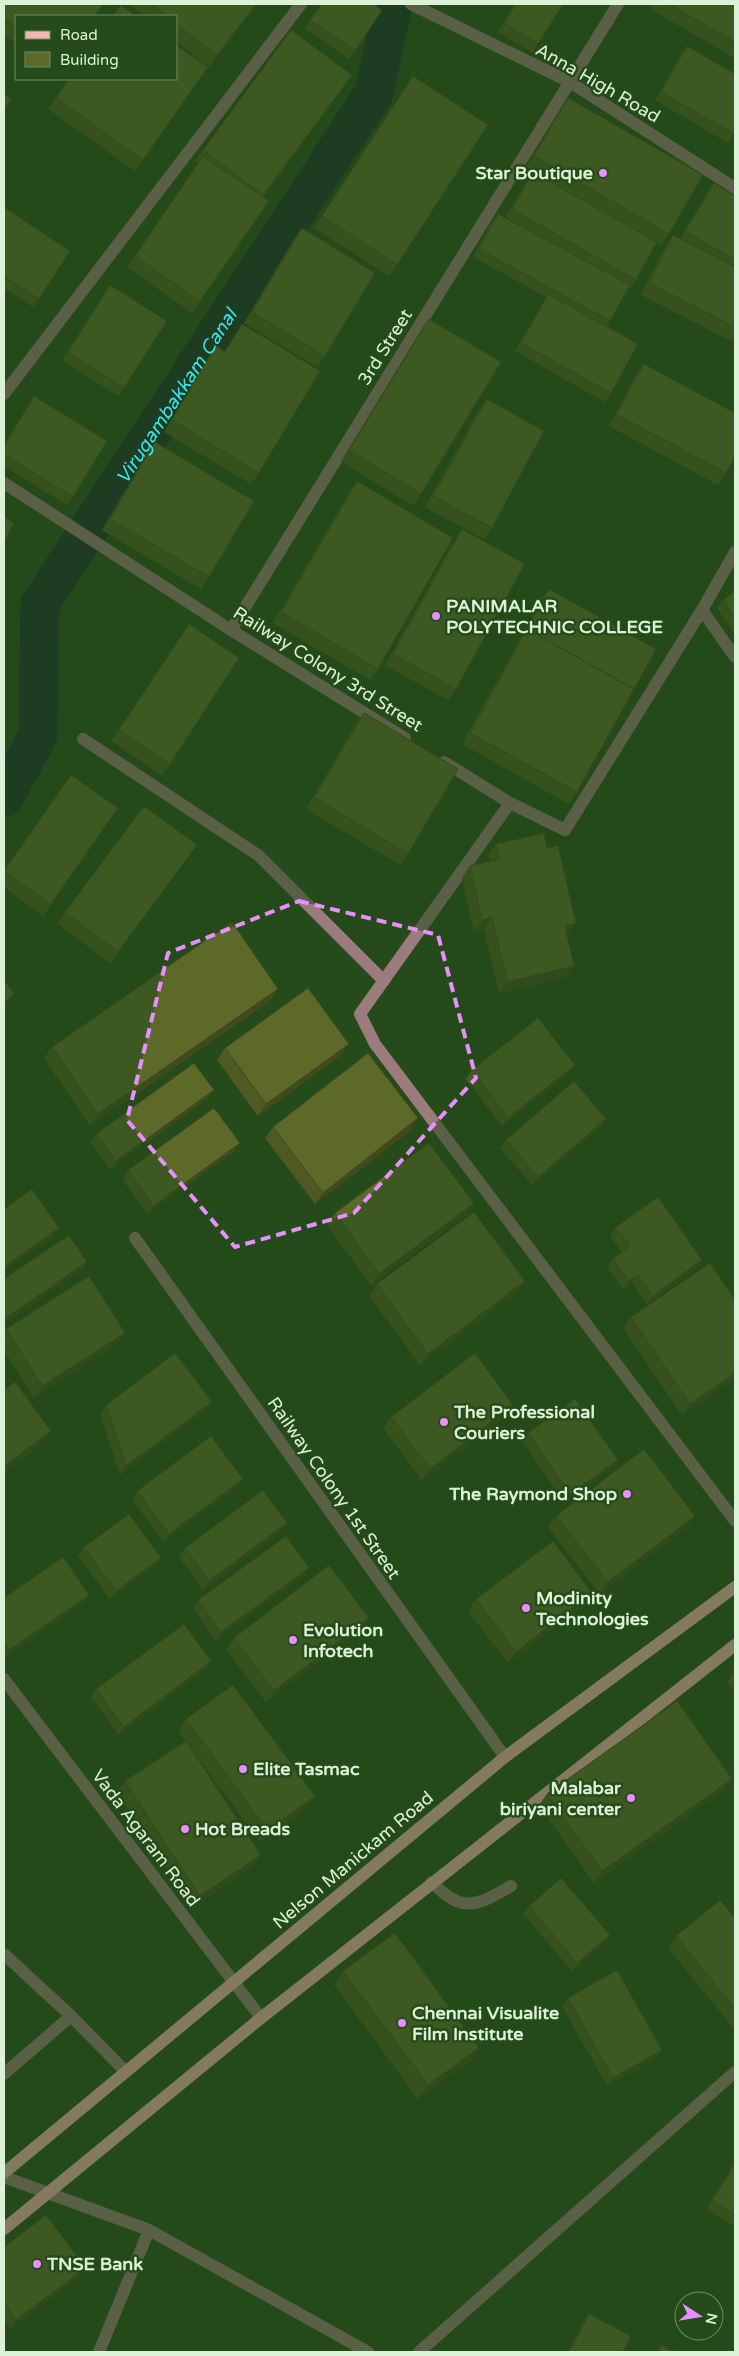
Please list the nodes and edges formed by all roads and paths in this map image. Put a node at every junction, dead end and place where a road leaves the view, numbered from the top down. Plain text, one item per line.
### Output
1 (301, 4) edge
2 (411, 4) edge
3 (618, 4) edge
4 (570, 82) junction
5 (735, 188) edge
6 (4, 394) edge
7 (4, 483) edge
8 (735, 552) edge
9 (702, 610) junction
10 (231, 630) junction
11 (735, 657) edge
12 (83, 738) dead end
13 (417, 745) edge
14 (434, 756) edge
15 (510, 803) junction
16 (384, 981) junction
17 (136, 1238) dead end
18 (735, 1521) edge
19 (735, 1587) edge
20 (735, 1644) edge
21 (4, 1679) edge
22 (505, 1757) junction
23 (432, 1882) junction
24 (511, 1886) dead end
25 (4, 1954) edge
26 (234, 1983) junction
27 (71, 2016) junction
28 (261, 2018) junction
29 (126, 2072) junction
30 (735, 2072) edge
31 (4, 2074) edge
32 (4, 2173) edge
33 (4, 2177) edge
34 (49, 2194) junction
35 (4, 2229) edge
36 (149, 2230) junction
37 (99, 2352) edge
38 (368, 2352) edge
39 (419, 2352) edge

1 - 6 street
2 - 4 street, Anna High Road
3 - 4 street, 3rd Street
4 - 5 street, Anna High Road
4 - 10 street, 3rd Street
7 - 10 street, Railway Colony 3rd Street
8 - 9 street
9 - 11 street
9 - 15 street
10 - 13 street, Railway Colony 3rd Street
12 - 16 street
14 - 15 street
15 - 16 street
16 - 18 street
17 - 22 street, Railway Colony 1st Street
19 - 22 main road, Nelson Manickam Road
20 - 23 main road
21 - 26 street, Vada Agaram Road
22 - 26 main road, Nelson Manickam Road
23 - 24 street
23 - 28 main road
25 - 27 street
26 - 28 street, Vada Agaram Road
26 - 29 main road, Nelson Manickam Road
27 - 29 street
27 - 31 street
28 - 34 main road
29 - 32 main road, Nelson Manickam Road
30 - 39 street
33 - 34 street
34 - 35 main road
34 - 36 street
36 - 37 street
36 - 38 street

